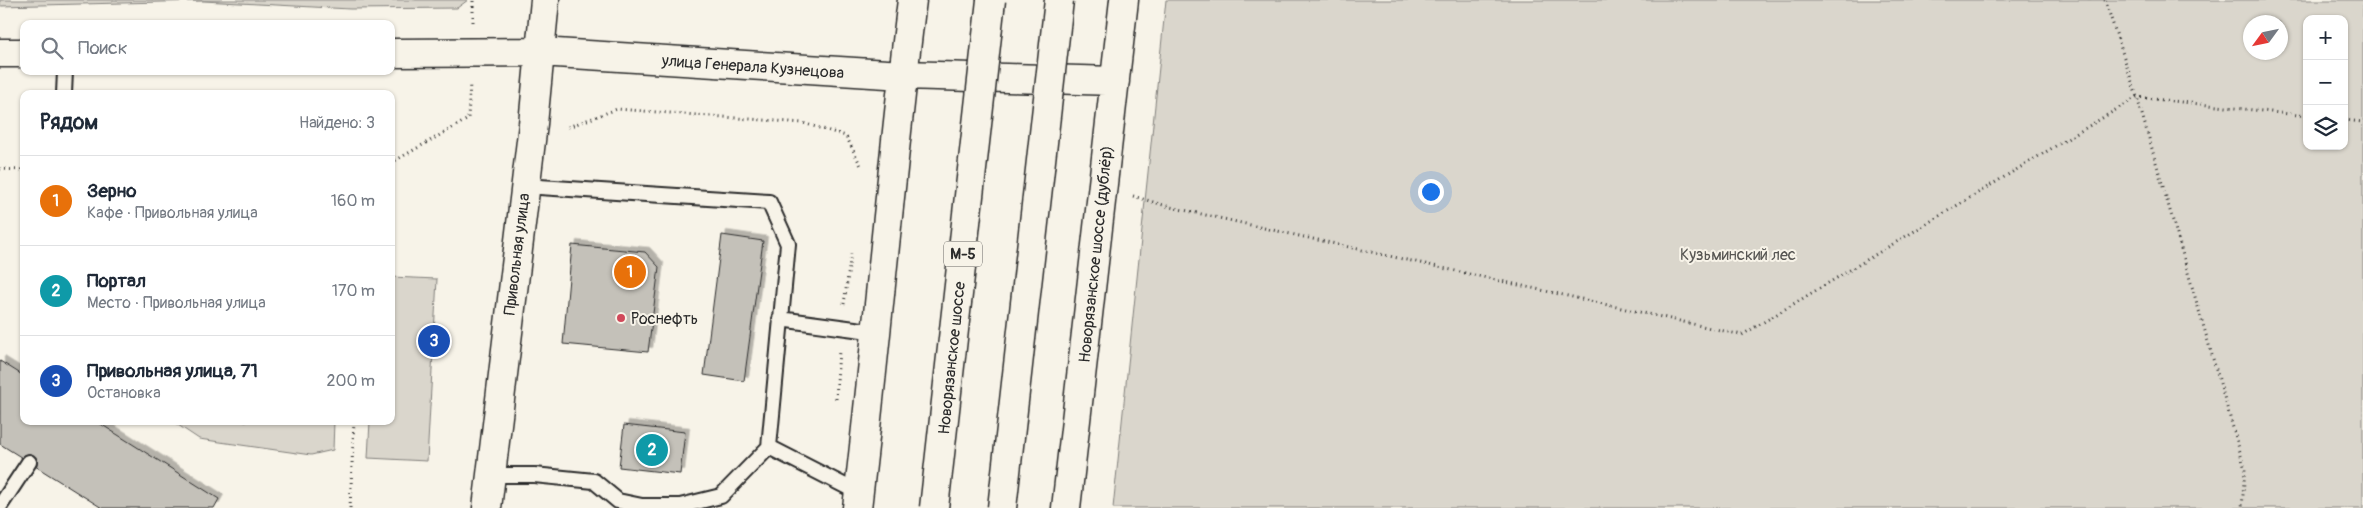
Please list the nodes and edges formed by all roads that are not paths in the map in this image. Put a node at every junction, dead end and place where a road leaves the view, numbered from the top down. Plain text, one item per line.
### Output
1 (545, 0) edge
2 (912, 0) edge
3 (992, 0) edge
4 (1060, 0) edge
5 (1124, 0) edge
6 (540, 52) junction
7 (0, 53) edge
8 (20, 53) edge
9 (395, 53) edge
10 (65, 75) edge
11 (903, 75) junction
12 (1115, 81) junction
13 (64, 90) edge
14 (524, 186) junction
15 (780, 319) junction
16 (877, 332) junction
17 (769, 447) junction
18 (29, 462) dead end
19 (490, 475) junction
20 (858, 501) edge
21 (0, 506) edge
22 (488, 508) edge
23 (934, 508) edge
24 (1002, 508) edge
25 (1066, 508) edge

1 - 6 main road, Привольная улица
2 - 11 main road
3 - 23 main road, Новорязанское шоссе / М-5, bridge
4 - 24 main road, bridge
5 - 12 main road, Новорязанское шоссе (дублёр)
6 - 9 main road, улица Генерала Кузнецова
6 - 11 main road, улица Генерала Кузнецова
6 - 14 main road, Привольная улица
7 - 8 main road
10 - 13 lane
11 - 12 main road, улица Генерала Кузнецова
11 - 16 main road
12 - 25 main road, Новорязанское шоссе (дублёр)
14 - 15 lane
14 - 19 main road, Привольная улица
15 - 16 lane
15 - 17 lane
16 - 20 main road
17 - 19 lane
17 - 20 lane
18 - 21 lane
19 - 22 main road, Привольная улица

